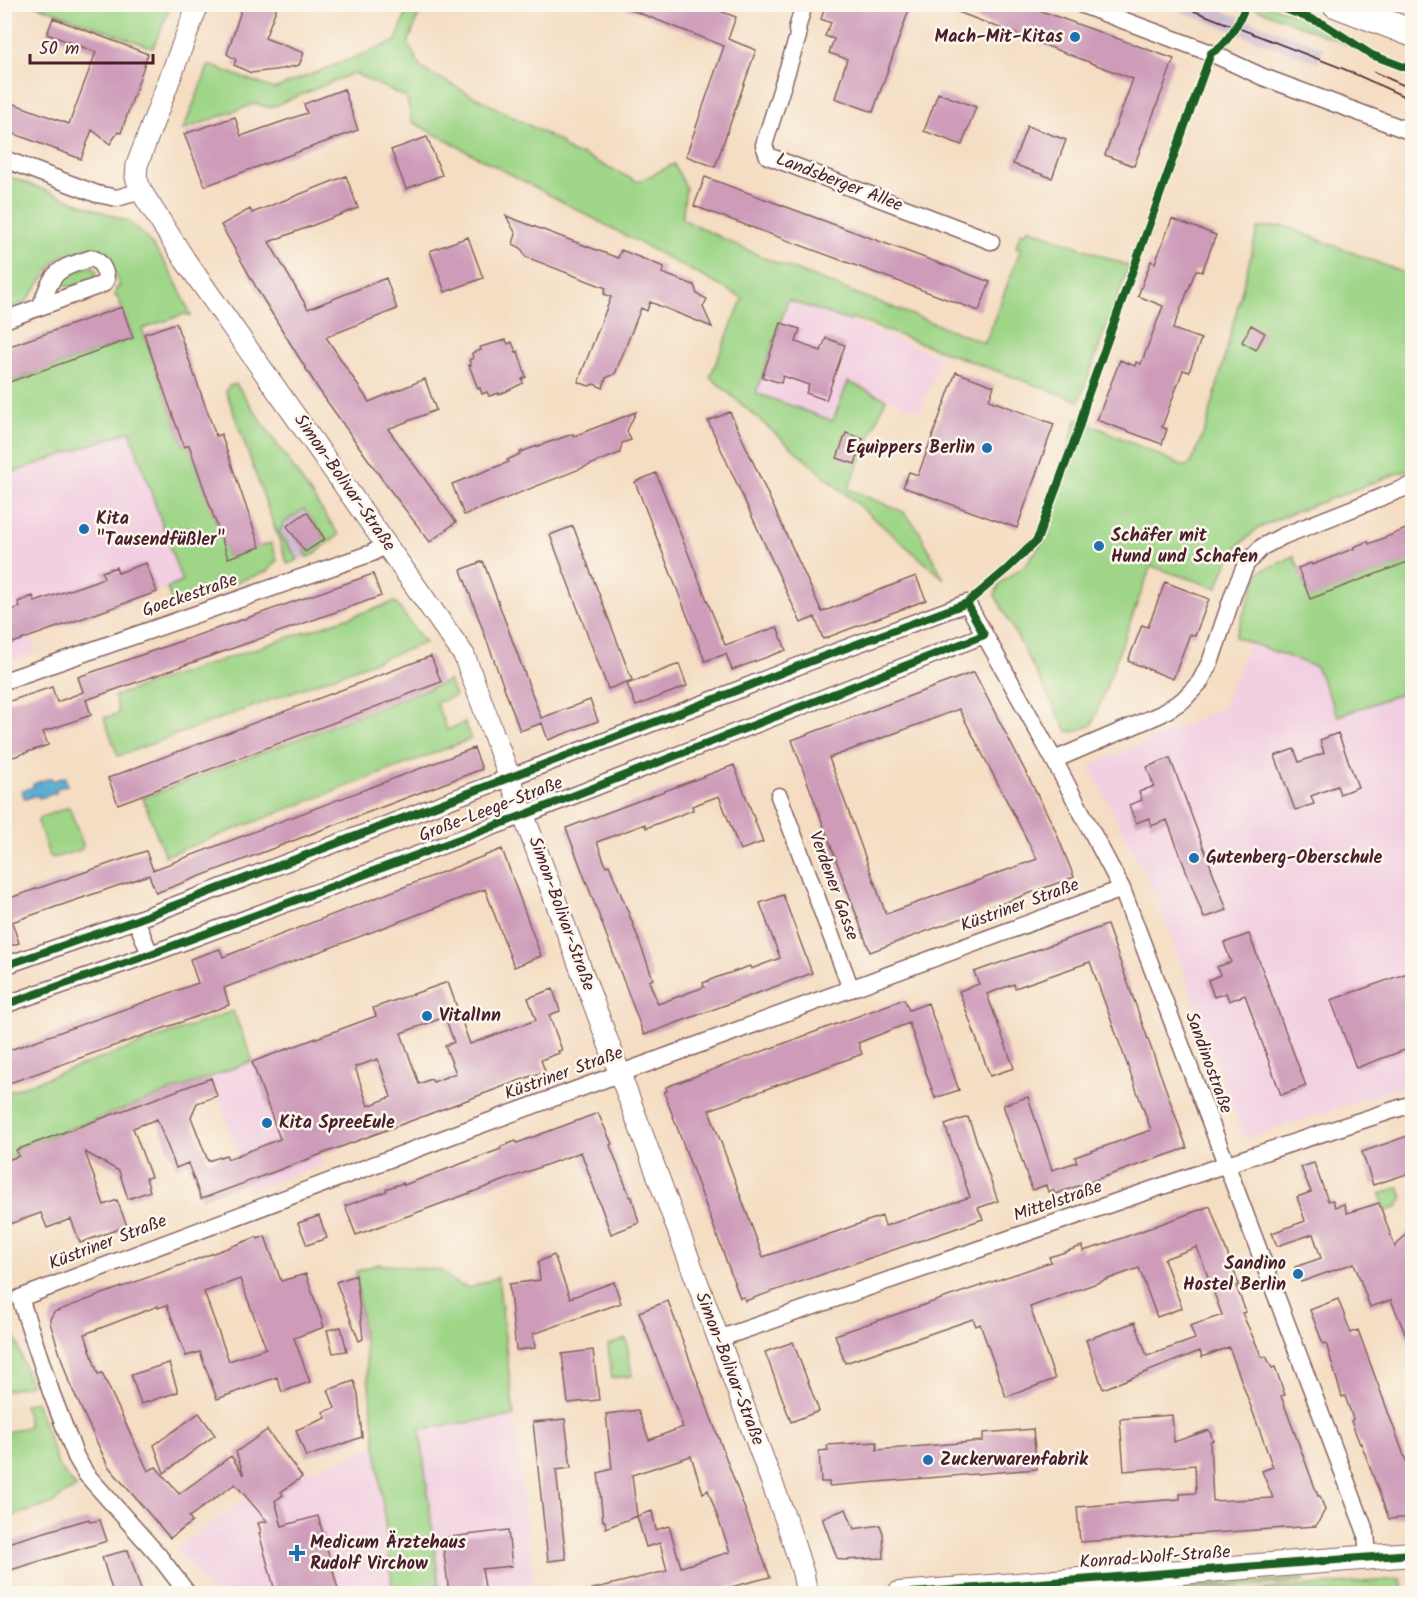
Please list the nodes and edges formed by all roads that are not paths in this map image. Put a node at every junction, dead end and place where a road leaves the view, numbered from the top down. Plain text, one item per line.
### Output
1 (198, 4) edge
2 (804, 4) edge
3 (1080, 4) edge
4 (1336, 4) edge
5 (1412, 32) edge
6 (1413, 132) edge
7 (4, 159) edge
8 (141, 191) junction
9 (990, 241) dead end
10 (41, 306) dead end
11 (4, 320) edge
12 (1413, 485) edge
13 (387, 544) junction
14 (967, 603) joint
15 (984, 635) junction
16 (4, 681) edge
17 (1054, 760) junction
18 (511, 777) junction
19 (779, 796) dead end
20 (524, 814) junction
21 (1122, 889) junction
22 (136, 920) junction
23 (150, 954) junction
24 (4, 966) edge
25 (851, 989) junction
26 (4, 1005) edge
27 (620, 1075) junction
28 (1413, 1104) edge
29 (1225, 1165) junction
30 (718, 1339) junction
31 (1413, 1554) edge
32 (1368, 1557) junction
33 (188, 1593) edge
34 (807, 1593) edge
35 (900, 1593) edge

1 - 8 street
2 - 9 street, Landsberger Allee
3 - 6 street
4 - 5 main road
7 - 8 street
8 - 13 street, Simon-Bolivar-Straße
10 - 11 street
12 - 17 street
13 - 16 street, Goeckestraße
13 - 18 street, Simon-Bolivar-Straße
14 - 15 street, Sandinostraße
14 - 18 street, Große-Leege-Straße
15 - 17 street, Sandinostraße
15 - 20 street, Große-Leege-Straße
17 - 21 street, Sandinostraße
18 - 20 street, Simon-Bolivar-Straße
18 - 22 street, Große-Leege-Straße
19 - 25 street, Verdener Gasse
20 - 23 street, Große-Leege-Straße
20 - 27 street, Simon-Bolivar-Straße
21 - 25 street, Küstriner Straße
21 - 29 street, Sandinostraße
22 - 23 street
22 - 24 street, Große-Leege-Straße
23 - 26 street, Große-Leege-Straße
25 - 27 street, Küstriner Straße
27 - 30 street, Simon-Bolivar-Straße
27 - 33 street, Küstriner Straße
28 - 29 street, Mittelstraße
29 - 30 street, Mittelstraße
29 - 32 street, Sandinostraße
30 - 34 street, Simon-Bolivar-Straße
31 - 32 main road, Konrad-Wolf-Straße
32 - 35 main road, Konrad-Wolf-Straße

